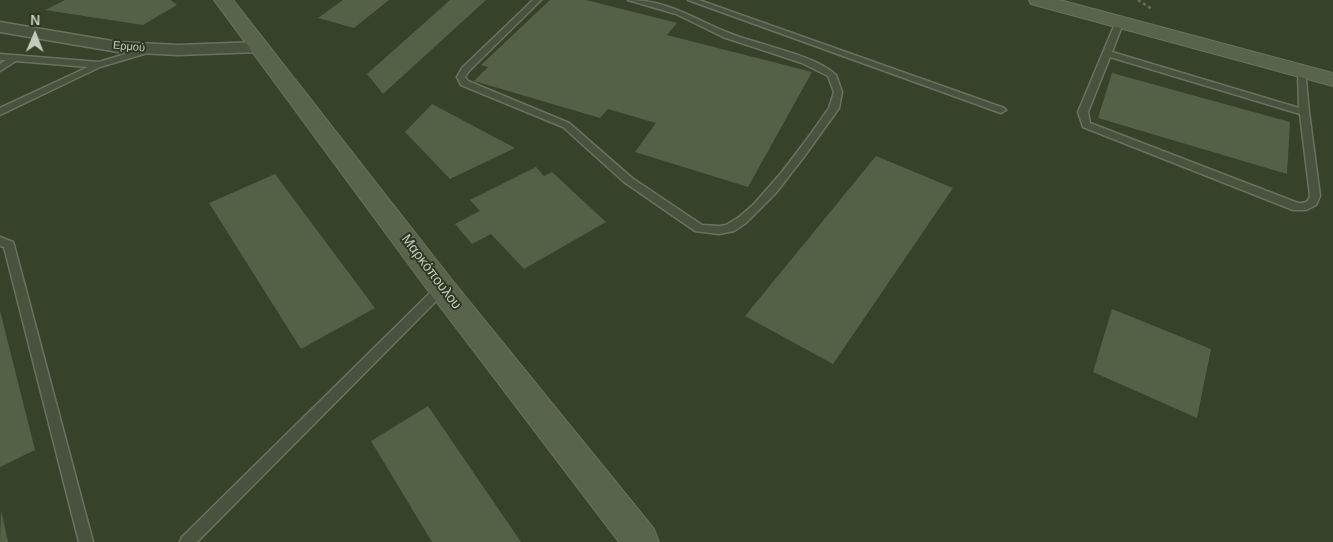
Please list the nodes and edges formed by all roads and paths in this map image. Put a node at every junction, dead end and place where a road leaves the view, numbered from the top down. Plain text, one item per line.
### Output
1 (223, 0) edge
2 (537, 0) edge
3 (632, 0) edge
4 (690, 0) edge
5 (1038, 0) edge
6 (679, 12) junction
7 (1120, 22) junction
8 (0, 27) edge
9 (259, 46) junction
10 (151, 49) junction
11 (1106, 53) junction
12 (0, 57) edge
13 (13, 60) junction
14 (99, 65) junction
15 (0, 68) edge
16 (1302, 72) junction
17 (1333, 80) edge
18 (1001, 110) dead end
19 (0, 112) edge
20 (1304, 112) junction
21 (0, 241) edge
22 (442, 288) junction
23 (86, 542) edge
24 (187, 542) edge
25 (641, 542) edge

1 - 9 main road, Μαρκόπουλου
2 - 6 lane
3 - 6 lane
4 - 6 lane
4 - 18 lane
5 - 7 main road
7 - 11 lane
7 - 16 main road
8 - 10 street, Ερμού
9 - 10 street, Ερμού
9 - 22 main road, Μαρκόπουλου
10 - 14 lane
11 - 20 lane
11 - 20 lane
12 - 13 lane
13 - 14 lane
13 - 15 lane
14 - 19 lane
16 - 17 main road
16 - 20 lane
21 - 23 lane
22 - 24 lane
22 - 25 main road, Μαρκόπουλου

